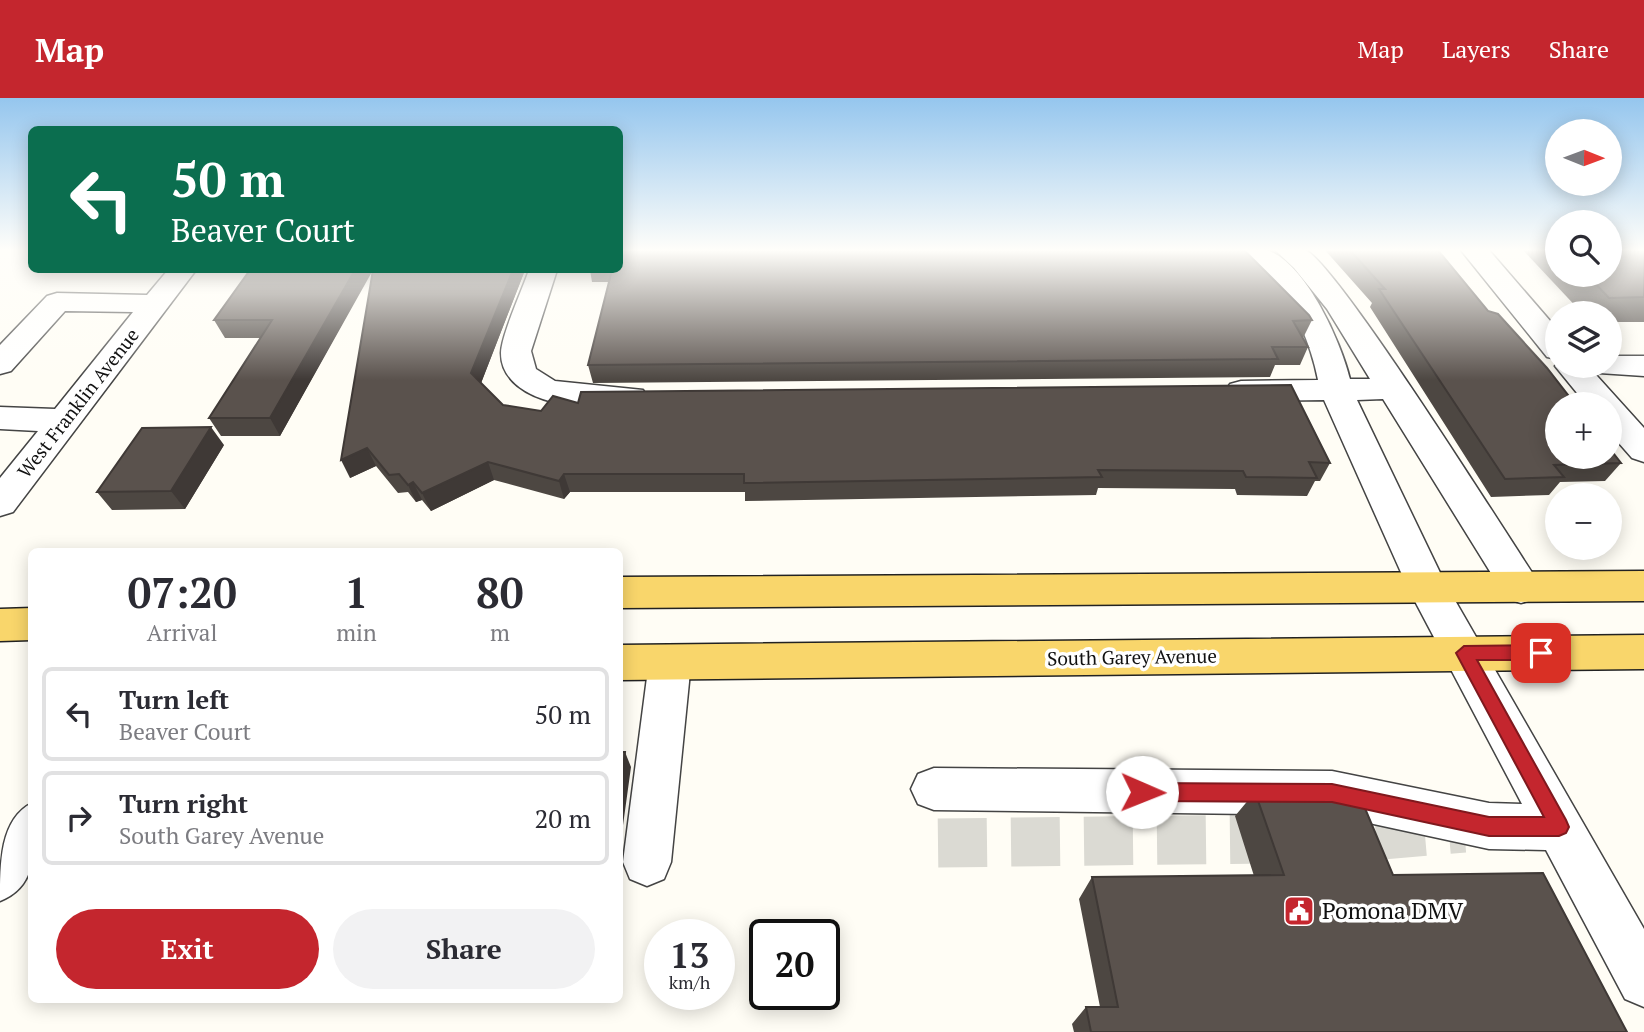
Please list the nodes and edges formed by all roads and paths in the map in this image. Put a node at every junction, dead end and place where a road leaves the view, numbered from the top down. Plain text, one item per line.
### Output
1 (164, 293) edge
2 (535, 293) edge
3 (1293, 293) edge
4 (1329, 293) edge
5 (1510, 293) edge
6 (155, 304) junction
7 (1545, 335) edge
8 (0, 364) edge
9 (1622, 366) edge
10 (1644, 366) edge
11 (1581, 378) edge
12 (1392, 389) junction
13 (1336, 390) junction
14 (1212, 391) edge
15 (1594, 392) edge
16 (660, 396) edge
17 (0, 418) edge
18 (64, 421) junction
19 (1622, 425) edge
20 (1644, 450) edge
21 (0, 503) edge
22 (1644, 586) edge
23 (1428, 588) junction
24 (1521, 588) junction
25 (623, 593) edge
26 (28, 624) edge
27 (0, 625) edge
28 (1644, 652) edge
29 (1464, 653) junction
30 (670, 662) junction
31 (623, 663) edge
32 (934, 789) dead end
33 (1559, 827) junction
34 (28, 832) edge
35 (647, 862) dead end
36 (0, 877) edge
37 (1644, 980) edge

1 - 6 street, West Franklin Avenue
2 - 16 street
3 - 13 street
4 - 12 street
5 - 7 street
6 - 8 street
6 - 18 street, West Franklin Avenue
9 - 10 street
11 - 15 street
12 - 13 street
12 - 24 street
13 - 14 street
13 - 23 street
17 - 18 street
18 - 21 street, West Franklin Avenue
19 - 20 street
22 - 24 main road
23 - 24 main road
23 - 25 main road
23 - 29 street
26 - 27 main road
28 - 29 main road, South Garey Avenue
29 - 30 main road, South Garey Avenue
29 - 33 street
30 - 31 main road, South Garey Avenue
30 - 35 street
32 - 33 street
33 - 37 street
34 - 36 street

